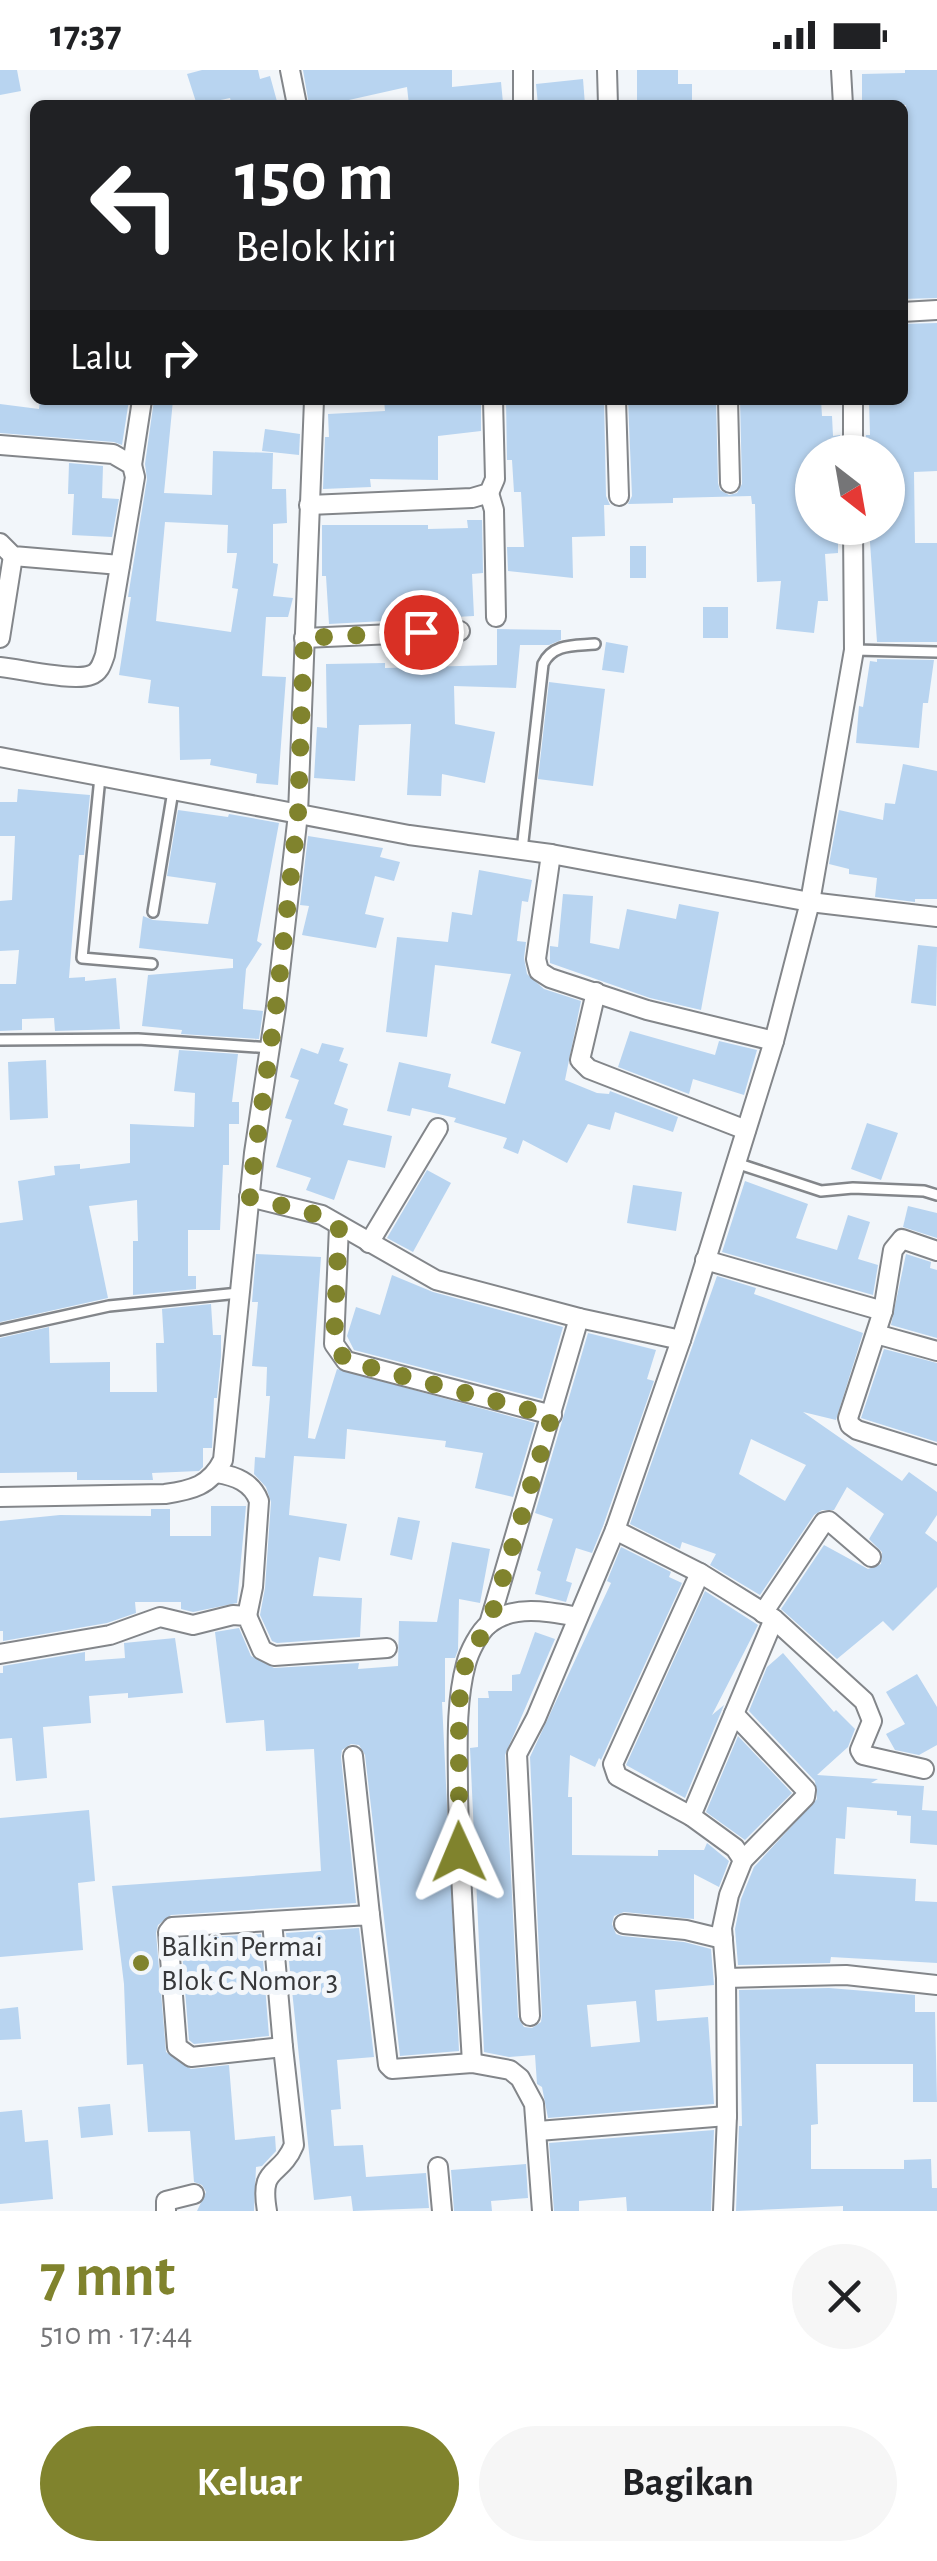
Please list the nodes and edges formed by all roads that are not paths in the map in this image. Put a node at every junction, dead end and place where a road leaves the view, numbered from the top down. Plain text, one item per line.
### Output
1 (290, 70) edge
2 (522, 70) edge
3 (607, 70) edge
4 (841, 70) edge
5 (295, 100) edge
6 (524, 100) edge
7 (608, 100) edge
8 (843, 100) edge
9 (937, 310) edge
10 (908, 312) edge
11 (141, 405) edge
12 (314, 405) edge
13 (493, 405) edge
14 (616, 405) edge
15 (728, 405) edge
16 (853, 405) edge
17 (853, 435) edge
18 (0, 445) edge
19 (132, 465) junction
20 (730, 483) dead end
21 (488, 494) junction
22 (620, 496) dead end
23 (309, 505) junction
24 (853, 545) edge
25 (6, 550) edge
26 (120, 566) junction
27 (496, 617) dead end
28 (460, 631) dead end
29 (0, 638) edge
30 (304, 638) junction
31 (596, 644) dead end
32 (854, 650) junction
33 (937, 652) edge
34 (0, 667) edge
35 (0, 756) edge
36 (100, 776) junction
37 (172, 791) junction
38 (298, 814) junction
39 (522, 850) junction
40 (551, 854) junction
41 (810, 902) junction
42 (152, 912) dead end
43 (937, 917) edge
44 (152, 964) dead end
45 (596, 992) junction
46 (0, 1040) edge
47 (774, 1041) junction
48 (271, 1048) junction
49 (438, 1128) dead end
50 (746, 1130) junction
51 (736, 1163) junction
52 (937, 1195) edge
53 (249, 1197) junction
54 (339, 1226) junction
55 (369, 1243) junction
56 (937, 1250) edge
57 (705, 1260) junction
58 (240, 1293) junction
59 (884, 1311) junction
60 (580, 1318) junction
61 (0, 1330) edge
62 (876, 1334) junction
63 (681, 1340) junction
64 (937, 1352) edge
65 (552, 1416) junction
66 (937, 1455) edge
67 (216, 1473) junction
68 (0, 1497) edge
69 (615, 1530) junction
70 (871, 1557) dead end
71 (700, 1573) junction
72 (247, 1616) junction
73 (768, 1616) junction
74 (578, 1617) junction
75 (489, 1624) junction
76 (387, 1648) dead end
77 (0, 1654) edge
78 (734, 1714) junction
79 (353, 1756) dead end
80 (924, 1768) dead end
81 (691, 1816) junction
82 (744, 1860) junction
83 (370, 1915) junction
84 (272, 1921) junction
85 (624, 1924) dead end
86 (723, 1939) junction
87 (726, 1978) junction
88 (937, 1985) edge
89 (530, 2016) dead end
90 (283, 2047) junction
91 (472, 2063) junction
92 (727, 2116) junction
93 (538, 2130) junction
94 (438, 2167) dead end
95 (194, 2194) dead end
96 (166, 2211) edge
97 (267, 2211) edge
98 (442, 2211) edge
99 (542, 2211) edge
100 (722, 2211) edge

1 - 5 street
2 - 6 street
3 - 7 street
4 - 8 street
9 - 10 street
11 - 19 street
12 - 23 street
13 - 21 street
14 - 22 street
15 - 20 street
16 - 17 street
18 - 19 street
19 - 26 street
21 - 23 street
21 - 27 street
23 - 30 street
24 - 32 street
25 - 26 street
25 - 29 street
26 - 34 street
28 - 30 street
30 - 38 street
31 - 39 lane
32 - 33 lane
32 - 41 street
35 - 36 street
36 - 37 street
36 - 44 lane
37 - 38 street
37 - 42 lane
38 - 39 street
38 - 48 street
39 - 40 street
40 - 41 street
40 - 45 street
41 - 43 street
41 - 47 street
45 - 47 street
45 - 50 street
46 - 48 lane
47 - 50 street
48 - 53 street
49 - 55 street
50 - 51 street
51 - 52 lane
51 - 57 street
53 - 54 street
53 - 58 street
54 - 55 street
54 - 65 street
55 - 60 street
56 - 59 street
57 - 59 street
57 - 63 street
58 - 61 lane
58 - 67 street
59 - 62 street
60 - 63 street
60 - 65 street
62 - 64 street
62 - 66 street
63 - 69 street
65 - 75 street
67 - 68 street
67 - 72 street
69 - 71 street
69 - 74 street
70 - 73 street
71 - 73 street
71 - 81 street
72 - 76 street
72 - 77 street
73 - 78 street
73 - 80 street
74 - 75 street
74 - 89 street
75 - 91 street
78 - 81 street
78 - 82 street
79 - 83 street
81 - 82 street
82 - 86 street
83 - 84 street
83 - 91 street
84 - 90 street
84 - 90 street
85 - 86 street
86 - 87 street
87 - 88 street
87 - 92 street
90 - 97 street
91 - 93 street
92 - 93 street
92 - 100 street
93 - 99 street
94 - 98 street
95 - 96 street

